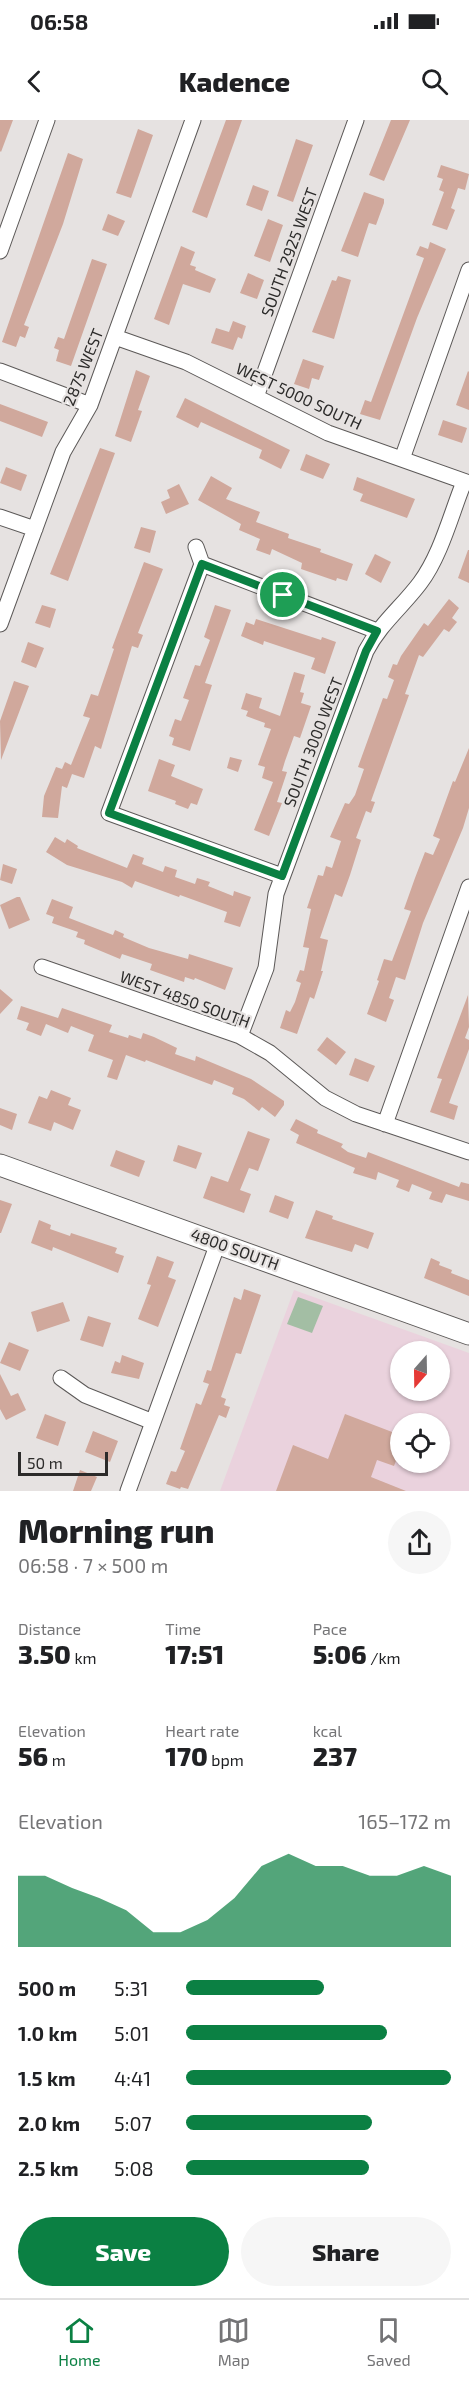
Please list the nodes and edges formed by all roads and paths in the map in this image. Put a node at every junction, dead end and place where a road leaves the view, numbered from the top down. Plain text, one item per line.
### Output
1 (46, 120) edge
2 (193, 120) edge
3 (356, 120) edge
4 (0, 251) edge
5 (469, 270) edge
6 (115, 337) junction
7 (0, 371) edge
8 (256, 397) junction
9 (90, 405) junction
10 (402, 459) junction
11 (467, 483) edge
12 (0, 517) edge
13 (35, 529) junction
14 (196, 547) dead end
15 (202, 564) junction
16 (0, 624) edge
17 (377, 631) junction
18 (282, 876) junction
19 (469, 886) edge
20 (42, 967) dead end
21 (240, 1036) junction
22 (385, 1124) junction
23 (469, 1152) edge
24 (0, 1165) edge
25 (218, 1244) junction
26 (469, 1334) edge
27 (61, 1378) dead end
28 (153, 1422) junction
29 (128, 1491) edge

1 - 4 street
2 - 6 street, 2875 WEST
3 - 8 street, SOUTH 2925 WEST
5 - 10 street
6 - 8 street, WEST 5000 SOUTH
6 - 9 street, 2875 WEST
7 - 9 street
8 - 10 street, WEST 5000 SOUTH
9 - 13 street, 2875 WEST
10 - 11 street, WEST 5000 SOUTH
11 - 17 street, SOUTH 3000 WEST
12 - 13 street
13 - 16 street, 2875 WEST
14 - 15 street
15 - 17 street
15 - 18 street
17 - 18 street, SOUTH 3000 WEST
18 - 21 street, SOUTH 3000 WEST
19 - 22 street
20 - 21 street, WEST 4850 SOUTH
21 - 22 street, WEST 4850 SOUTH
22 - 23 street, WEST 4850 SOUTH
24 - 25 main road, 4800 SOUTH
25 - 26 main road, 4800 SOUTH
25 - 28 street
27 - 28 street
28 - 29 street

